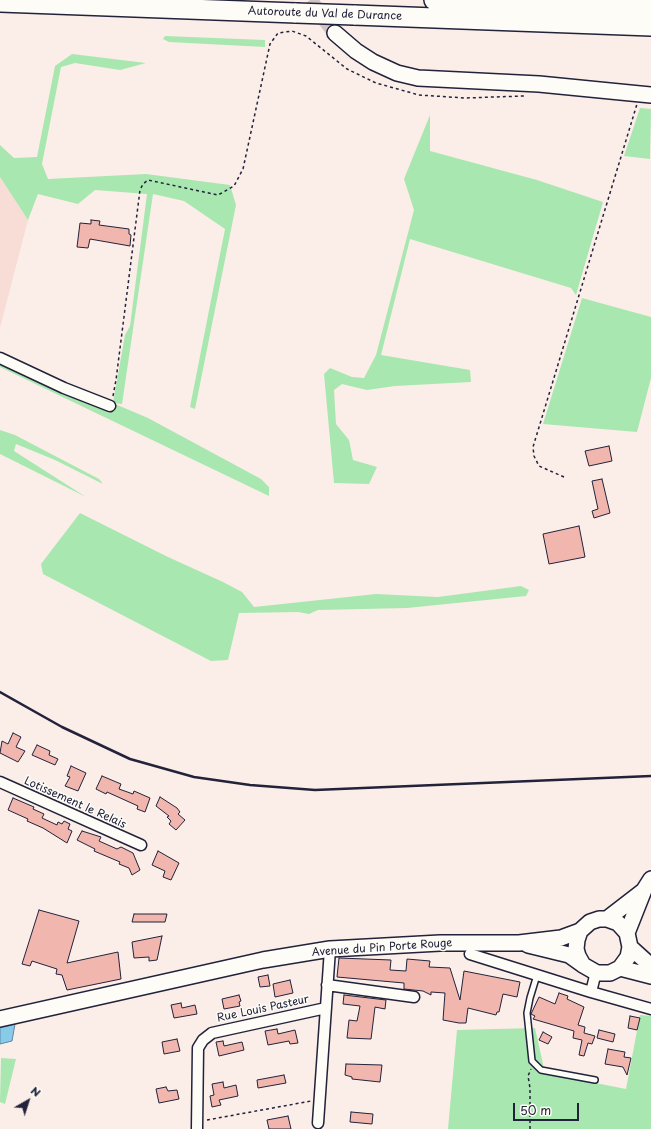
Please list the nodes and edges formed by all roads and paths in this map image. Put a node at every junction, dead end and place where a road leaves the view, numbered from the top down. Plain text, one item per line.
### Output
1 (434, 0) edge
2 (0, 2) edge
3 (651, 8) edge
4 (651, 26) edge
5 (339, 32) tunnel mouth
6 (539, 84) junction
7 (646, 94) edge
8 (0, 358) edge
9 (110, 406) joint
10 (564, 476) dead end
11 (0, 782) edge
12 (140, 845) dead end
13 (647, 884) edge
14 (607, 919) junction
15 (580, 931) junction
16 (629, 940) junction
17 (519, 943) junction
18 (330, 950) junction
19 (470, 954) dead end
20 (651, 966) edge
21 (620, 968) junction
22 (590, 969) junction
23 (537, 975) junction
24 (651, 976) edge
25 (327, 985) junction
26 (591, 992) junction
27 (414, 997) dead end
28 (326, 1008) junction
29 (651, 1008) edge
30 (0, 1018) edge
31 (535, 1064) junction
32 (595, 1080) dead end
33 (319, 1100) junction
34 (318, 1123) dead end
35 (197, 1126) edge
36 (530, 1129) edge

1 - 3 highway
2 - 4 highway, Autoroute du Val de Durance, bridge
5 - 6 main road
6 - 7 main road
6 - 9 path
7 - 10 path
8 - 9 street
11 - 12 street, Lotissement le Relais
13 - 14 main road
13 - 16 main road
14 - 15 main road
14 - 16 main road
15 - 17 main road, Avenue du Pin Porte Rouge
15 - 22 main road
16 - 20 main road
16 - 21 main road
17 - 18 main road, Avenue du Pin Porte Rouge
17 - 22 main road, Avenue du Pin Porte Rouge
18 - 25 street, Rue Louis Pasteur
18 - 30 main road, Avenue du Pin Porte Rouge
19 - 23 street
21 - 22 main road
21 - 24 main road
22 - 26 street
23 - 26 street
23 - 31 lane
25 - 27 street
25 - 28 street, Rue Louis Pasteur
26 - 29 street
28 - 33 street, Rue Louis Pasteur
28 - 35 street, Rue Louis Pasteur
31 - 32 lane
31 - 36 path
33 - 34 street, Rue Louis Pasteur
33 - 35 path

